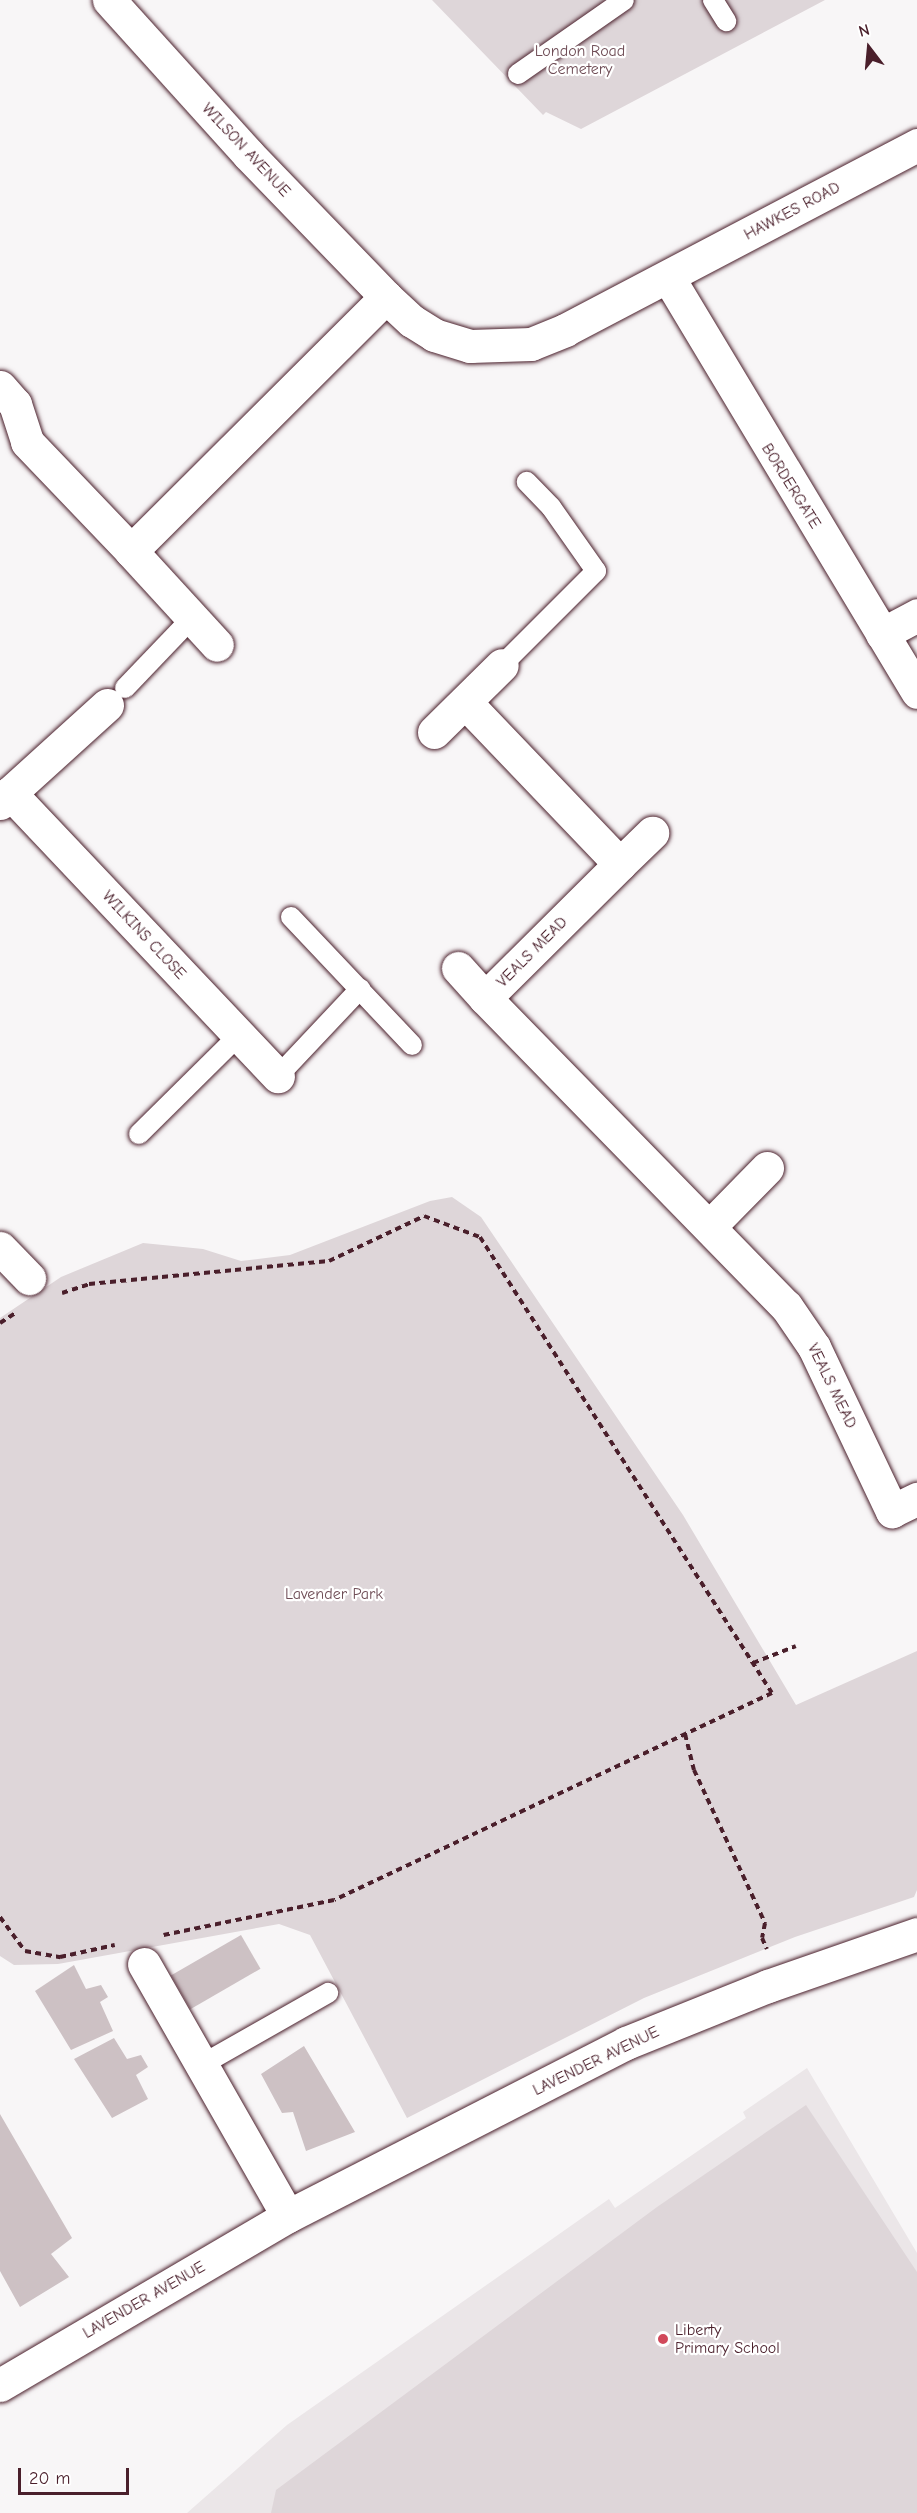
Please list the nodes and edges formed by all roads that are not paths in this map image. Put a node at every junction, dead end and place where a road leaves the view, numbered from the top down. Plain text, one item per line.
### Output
1 (109, 0) edge
2 (624, 0) edge
3 (712, 0) edge
4 (726, 21) dead end
5 (518, 74) dead end
6 (917, 145) edge
7 (668, 277) junction
8 (386, 297) junction
9 (0, 387) edge
10 (527, 482) dead end
11 (131, 551) junction
12 (917, 615) edge
13 (191, 619) junction
14 (882, 634) junction
15 (217, 645) dead end
16 (502, 665) joint
17 (917, 692) edge
18 (116, 696) joint
19 (465, 702) junction
20 (434, 732) dead end
21 (5, 798) edge
22 (652, 833) dead end
23 (620, 864) junction
24 (291, 917) dead end
25 (458, 968) dead end
26 (360, 990) junction
27 (485, 998) junction
28 (239, 1035) junction
29 (412, 1045) dead end
30 (278, 1076) joint
31 (139, 1134) dead end
32 (767, 1168) dead end
33 (711, 1225) junction
34 (0, 1248) edge
35 (42, 1287) road end
36 (917, 1499) edge
37 (917, 1934) edge
38 (148, 1951) road end
39 (328, 1993) dead end
40 (203, 2064) junction
41 (288, 2216) junction
42 (3, 2377) edge

1 - 8 street, WILSON AVENUE
2 - 5 lane
3 - 4 lane
6 - 7 street, HAWKES ROAD
7 - 8 street, WILSON AVENUE
7 - 14 street, BORDERGATE
8 - 11 street
9 - 11 street
10 - 16 lane
11 - 13 street
12 - 14 street
13 - 15 street
13 - 18 lane
14 - 17 street, BORDERGATE
16 - 19 street
18 - 21 street, WILKINS CLOSE
19 - 20 street
19 - 23 street
21 - 28 street, WILKINS CLOSE
22 - 23 street, VEALS MEAD
23 - 27 street, VEALS MEAD
24 - 26 lane
25 - 27 street
26 - 29 lane
26 - 30 lane
27 - 33 street, VEALS MEAD
28 - 30 street, WILKINS CLOSE
28 - 31 lane
32 - 33 street
33 - 36 street, VEALS MEAD
34 - 35 street
37 - 41 street, LAVENDER AVENUE
38 - 40 street
39 - 40 lane
40 - 41 street
41 - 42 street, LAVENDER AVENUE

